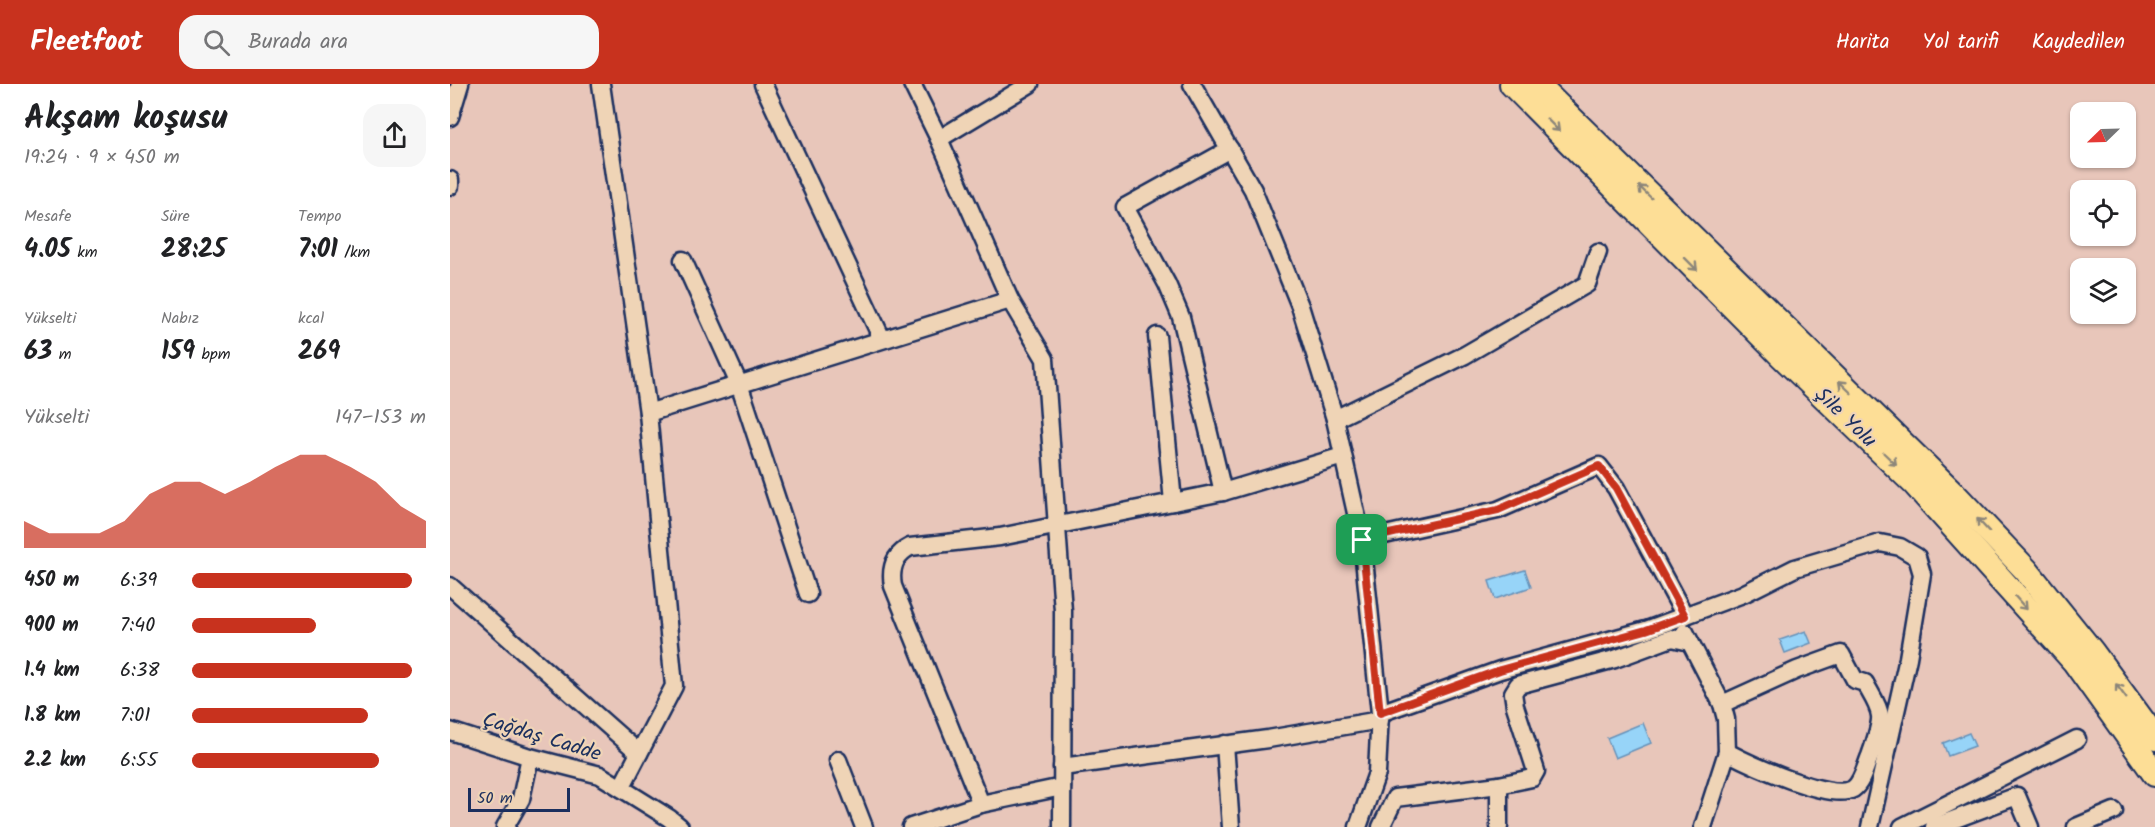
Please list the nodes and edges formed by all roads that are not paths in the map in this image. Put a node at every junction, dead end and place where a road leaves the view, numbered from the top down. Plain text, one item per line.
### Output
1 (460, 84) edge
2 (601, 84) edge
3 (764, 84) edge
4 (912, 84) edge
5 (1030, 84) edge
6 (1192, 84) edge
7 (1512, 84) edge
8 (1536, 84) edge
9 (450, 117) edge
10 (939, 139) junction
11 (1230, 149) junction
12 (450, 180) edge
13 (450, 186) edge
14 (1598, 252) dead end
15 (683, 260) dead end
16 (1010, 300) junction
17 (1157, 336) dead end
18 (882, 339) junction
19 (739, 384) junction
20 (648, 413) junction
21 (1335, 419) junction
22 (1343, 456) junction
23 (1223, 492) junction
24 (1173, 502) junction
25 (1057, 526) junction
26 (1362, 540) junction
27 (450, 586) edge
28 (808, 594) dead end
29 (1682, 617) junction
30 (1690, 642) junction
31 (1722, 704) junction
32 (1380, 716) junction
33 (450, 731) edge
34 (2155, 738) edge
35 (2077, 739) dead end
36 (1225, 744) junction
37 (1727, 752) junction
38 (639, 753) junction
39 (530, 757) junction
40 (838, 760) dead end
41 (1062, 766) junction
42 (2155, 774) edge
43 (1499, 785) junction
44 (1062, 787) junction
45 (621, 788) junction
46 (981, 804) junction
47 (2114, 811) dead end
48 (505, 827) edge
49 (680, 827) edge
50 (864, 827) edge
51 (912, 827) edge
52 (1062, 827) edge
53 (1231, 827) edge
54 (1358, 827) edge
55 (1381, 827) edge
56 (1499, 827) edge
57 (1703, 827) edge
58 (1870, 827) edge
59 (1902, 827) edge
60 (1934, 827) edge
61 (2030, 827) edge
62 (2076, 827) edge

1 - 9 street
2 - 20 street
3 - 18 street
4 - 10 street
5 - 10 street
6 - 11 street
7 -> 42 highway, Şile Yolu
34 -> 8 highway, Şile Yolu
10 - 16 street
11 - 21 street
11 - 23 street
12 - 13 street
14 - 21 street
15 - 19 street
16 - 18 street
16 - 25 street
17 - 24 street
18 - 19 street
19 - 20 street
19 - 28 street
20 - 38 street
21 - 22 street
22 - 23 street
22 - 26 street
23 - 24 street
24 - 25 street
25 - 41 street
25 - 46 street
26 - 29 street
26 - 32 street
27 - 38 street
29 - 30 street
29 - 32 street
29 - 58 street
30 - 31 street
30 - 43 street
31 - 37 street
31 - 37 street
32 - 36 street
32 - 54 street
33 - 39 street, Çağdaş Cadde
35 - 59 street
36 - 41 street
36 - 53 street
37 - 57 street
38 - 45 street
39 - 45 street, Çağdaş Cadde
39 - 48 street
40 - 50 street
41 - 44 street
43 - 55 street
43 - 56 street
44 - 46 street
44 - 52 street
45 - 49 street, Çağdaş Cadde
46 - 51 street
47 - 62 street
60 - 61 street

